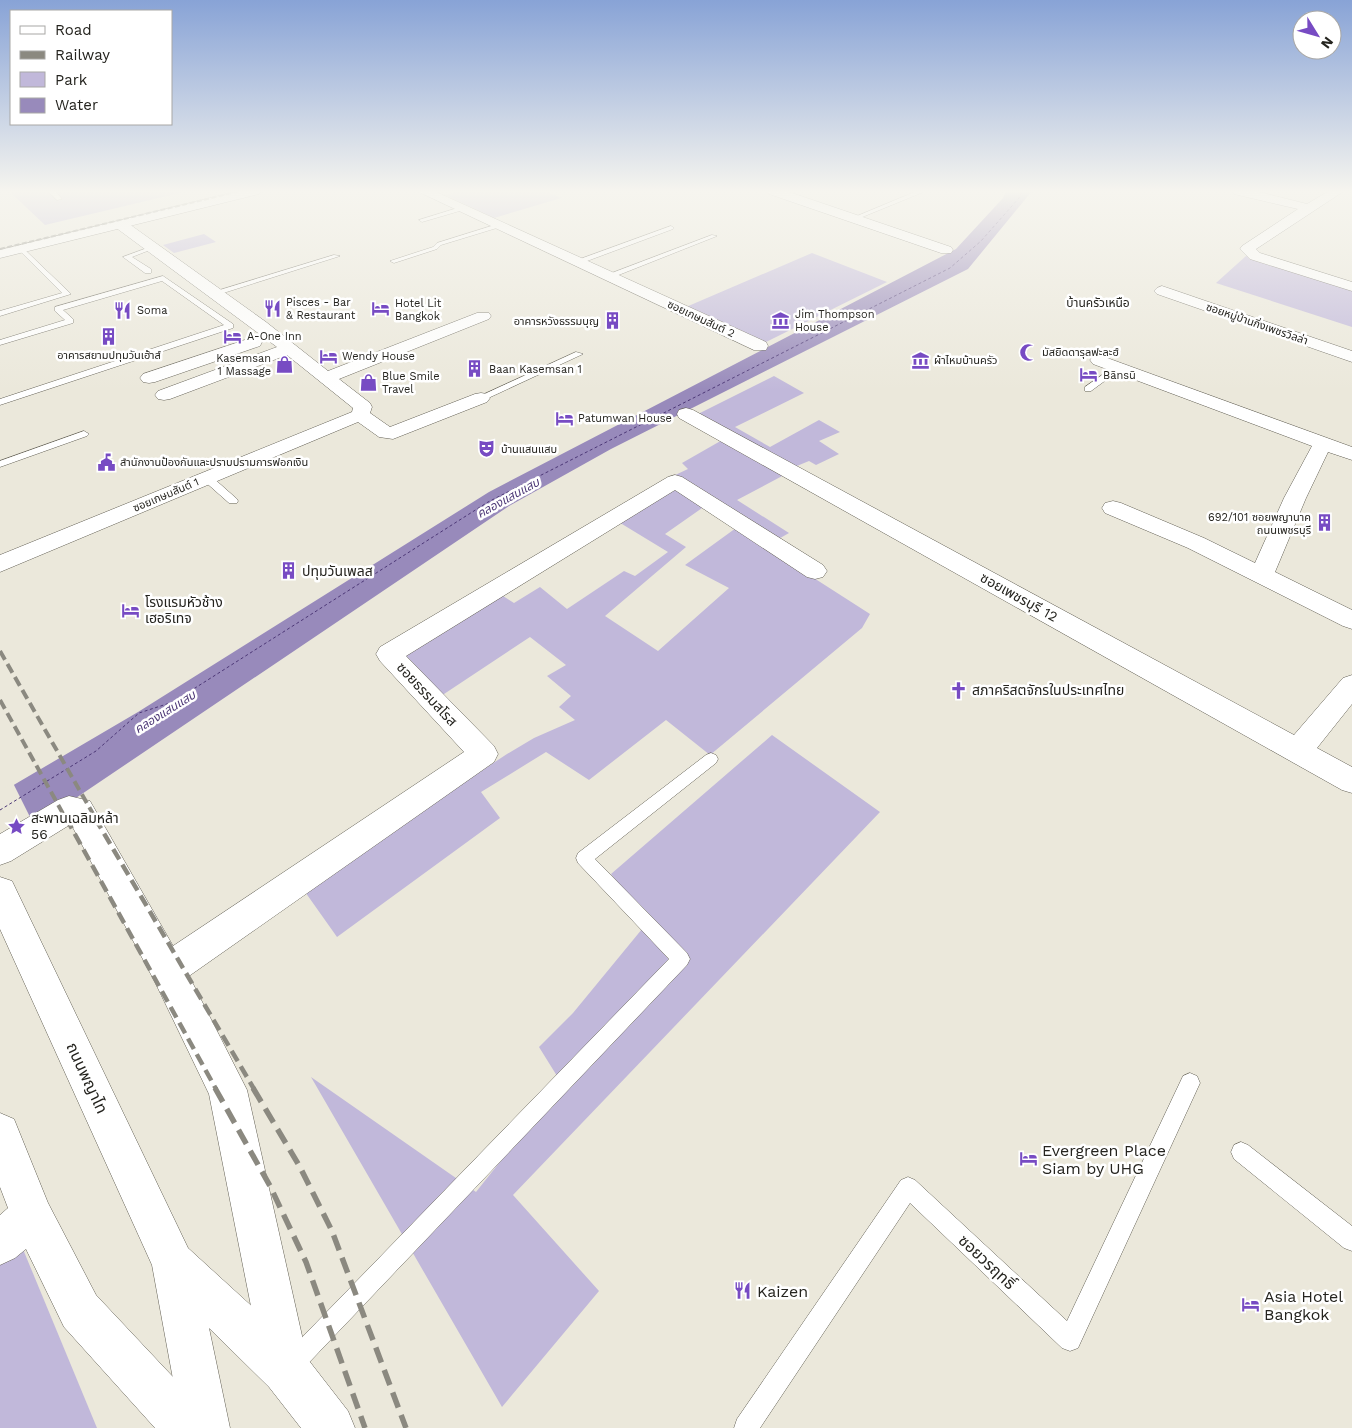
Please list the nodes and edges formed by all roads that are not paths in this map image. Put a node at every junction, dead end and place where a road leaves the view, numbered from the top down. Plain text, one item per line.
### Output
1 (30, 258) edge
2 (129, 258) edge
3 (165, 258) edge
4 (331, 258) edge
5 (405, 258) edge
6 (567, 258) edge
7 (588, 258) edge
8 (655, 258) edge
9 (1260, 258) edge
10 (394, 261) dead end
11 (576, 262) junction
12 (148, 271) dead end
13 (608, 276) junction
14 (1352, 287) edge
15 (1162, 291) dead end
16 (214, 293) junction
17 (0, 314) edge
18 (483, 316) dead end
19 (273, 335) junction
20 (0, 343) edge
21 (760, 346) dead end
22 (289, 348) junction
23 (579, 354) dead end
24 (1352, 357) edge
25 (1099, 360) dead end
26 (1118, 367) junction
27 (149, 378) dead end
28 (326, 378) junction
29 (1088, 389) dead end
30 (164, 395) dead end
31 (481, 398) joint
32 (0, 402) edge
33 (686, 414) dead end
34 (360, 415) junction
35 (84, 434) dead end
36 (1323, 443) junction
37 (1352, 454) edge
38 (0, 464) edge
39 (207, 478) junction
40 (232, 501) dead end
41 (1113, 508) dead end
42 (0, 564) edge
43 (815, 571) dead end
44 (1262, 574) junction
45 (1352, 620) edge
46 (1352, 684) edge
47 (1298, 750) junction
48 (711, 759) dead end
49 (1352, 781) edge
50 (0, 851) edge
51 (0, 892) edge
52 (167, 970) junction
53 (1190, 1083) dead end
54 (0, 1132) edge
55 (1241, 1152) dead end
56 (32, 1216) junction
57 (1352, 1240) edge
58 (0, 1243) edge
59 (173, 1263) junction
60 (286, 1370) junction
61 (188, 1428) edge
62 (206, 1428) edge
63 (332, 1428) edge
64 (746, 1428) edge

1 - 17 lane
2 - 12 lane
3 - 16 street
4 - 16 lane
5 - 10 lane
6 - 11 street, ซอยเกษมสันต์ 2
7 - 11 lane
8 - 13 lane
9 - 14 street
11 - 13 street, ซอยเกษมสันต์ 2
13 - 21 street, ซอยเกษมสันต์ 2
15 - 24 street, ซอยหมู่บ้านกิ่งเพชรวิลล่า
16 - 19 street
18 - 28 street
19 - 22 street
19 - 27 street
20 - 32 lane
22 - 28 street
22 - 30 street
23 - 31 lane
25 - 26 street
26 - 29 lane
26 - 36 street
28 - 34 street
31 - 34 street
33 - 47 street, ซอยเพชรบุรี 12
34 - 39 street, ซอยเกษมสันต์ 1
35 - 38 lane
36 - 37 street
36 - 44 street
39 - 40 lane
39 - 42 street, ซอยเกษมสันต์ 1
41 - 44 street
43 - 52 street, ซอยธรรมสโรส
44 - 45 street
46 - 47 street
47 - 49 street, ซอยเพชรบุรี 12
48 - 60 lane
50 - 52 street
51 - 59 street, ถนนพญาไท
52 - 60 street
53 - 64 lane, ซอยวรฤทธิ์
54 - 56 street
55 - 57 lane
56 - 58 street
56 - 61 street
59 - 60 street, ถนนพญาไท
59 - 62 street, ถนนพญาไท
60 - 63 street, ถนนพญาไท

